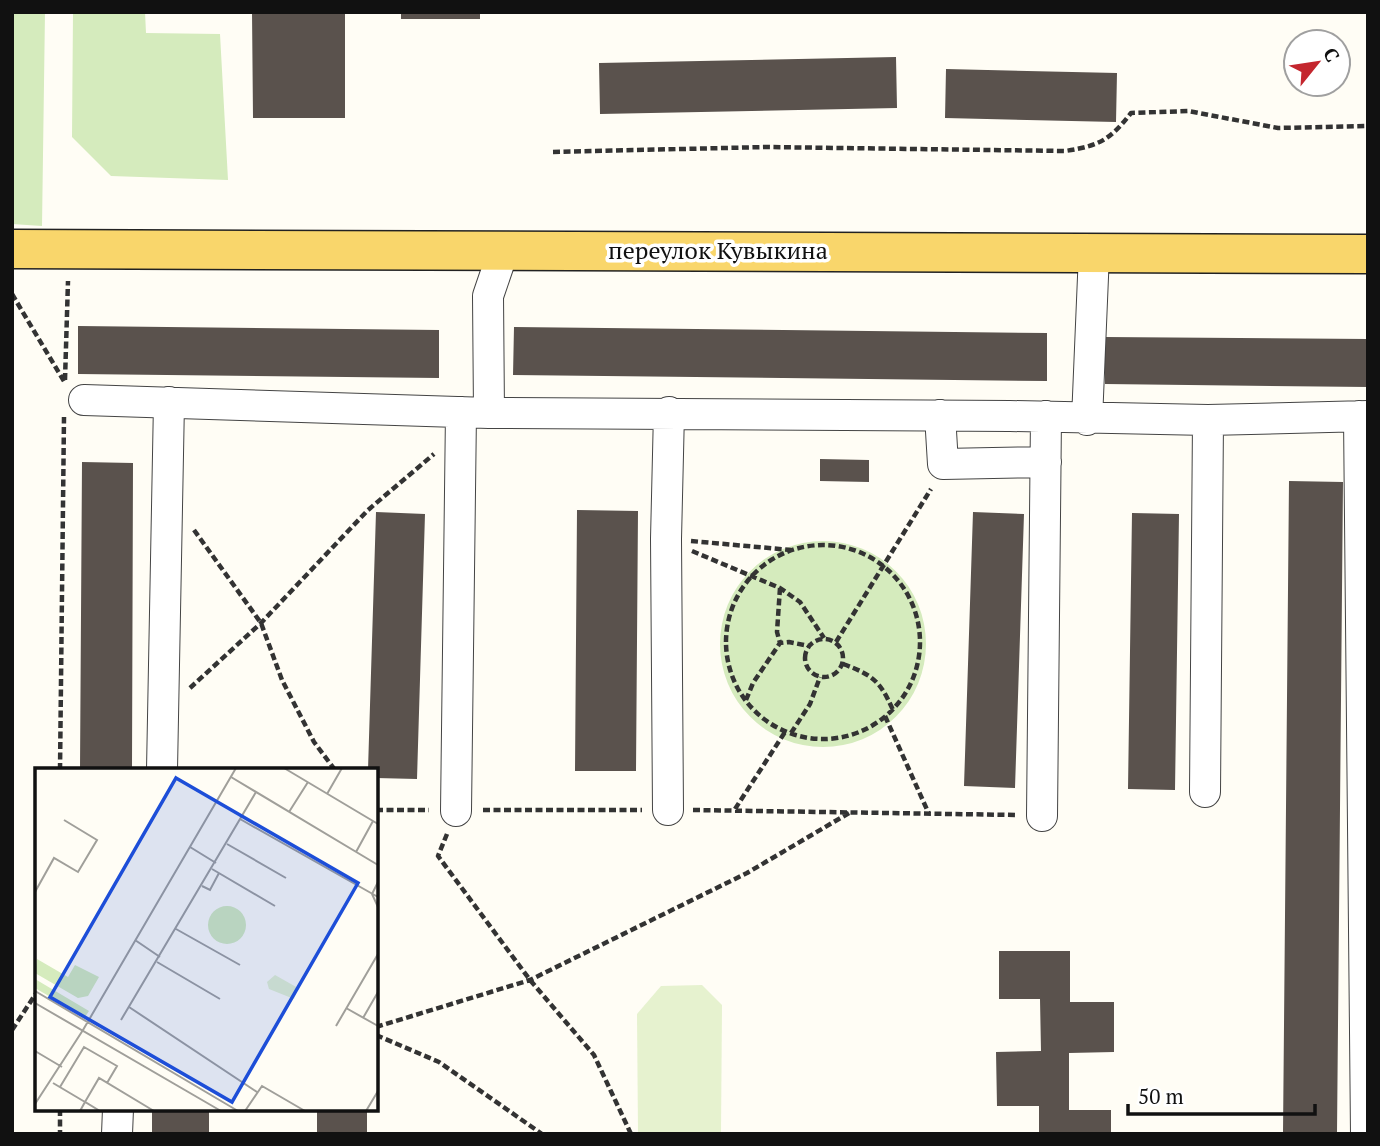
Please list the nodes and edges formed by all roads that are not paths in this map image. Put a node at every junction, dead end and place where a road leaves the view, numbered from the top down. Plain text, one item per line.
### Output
1 (12, 249) edge
2 (504, 249) junction
3 (1094, 253) junction
4 (1368, 254) edge
5 (70, 397) road end
6 (169, 402) junction
7 (670, 412) junction
8 (940, 415) junction
9 (1046, 416) junction
10 (1364, 416) edge
11 (470, 419) junction
12 (1087, 420) junction
13 (1208, 420) junction
14 (1046, 462) junction
15 (162, 768) edge
16 (1205, 792) dead end
17 (668, 810) road end
18 (456, 811) road end
19 (1042, 816) road end
20 (118, 1111) edge
21 (117, 1134) edge
22 (1366, 1134) edge

1 - 2 main road, переулок Кувыкина
2 - 3 main road, переулок Кувыкина
2 - 11 lane
3 - 4 main road, переулок Кувыкина
3 - 12 lane
5 - 6 lane
6 - 11 lane
6 - 15 lane
7 - 8 lane
7 - 11 lane
7 - 17 lane
8 - 9 lane
8 - 14 lane
9 - 12 lane
9 - 14 lane
10 - 13 lane
10 - 22 lane
11 - 18 lane
12 - 13 lane
13 - 16 lane
14 - 19 lane
20 - 21 lane

